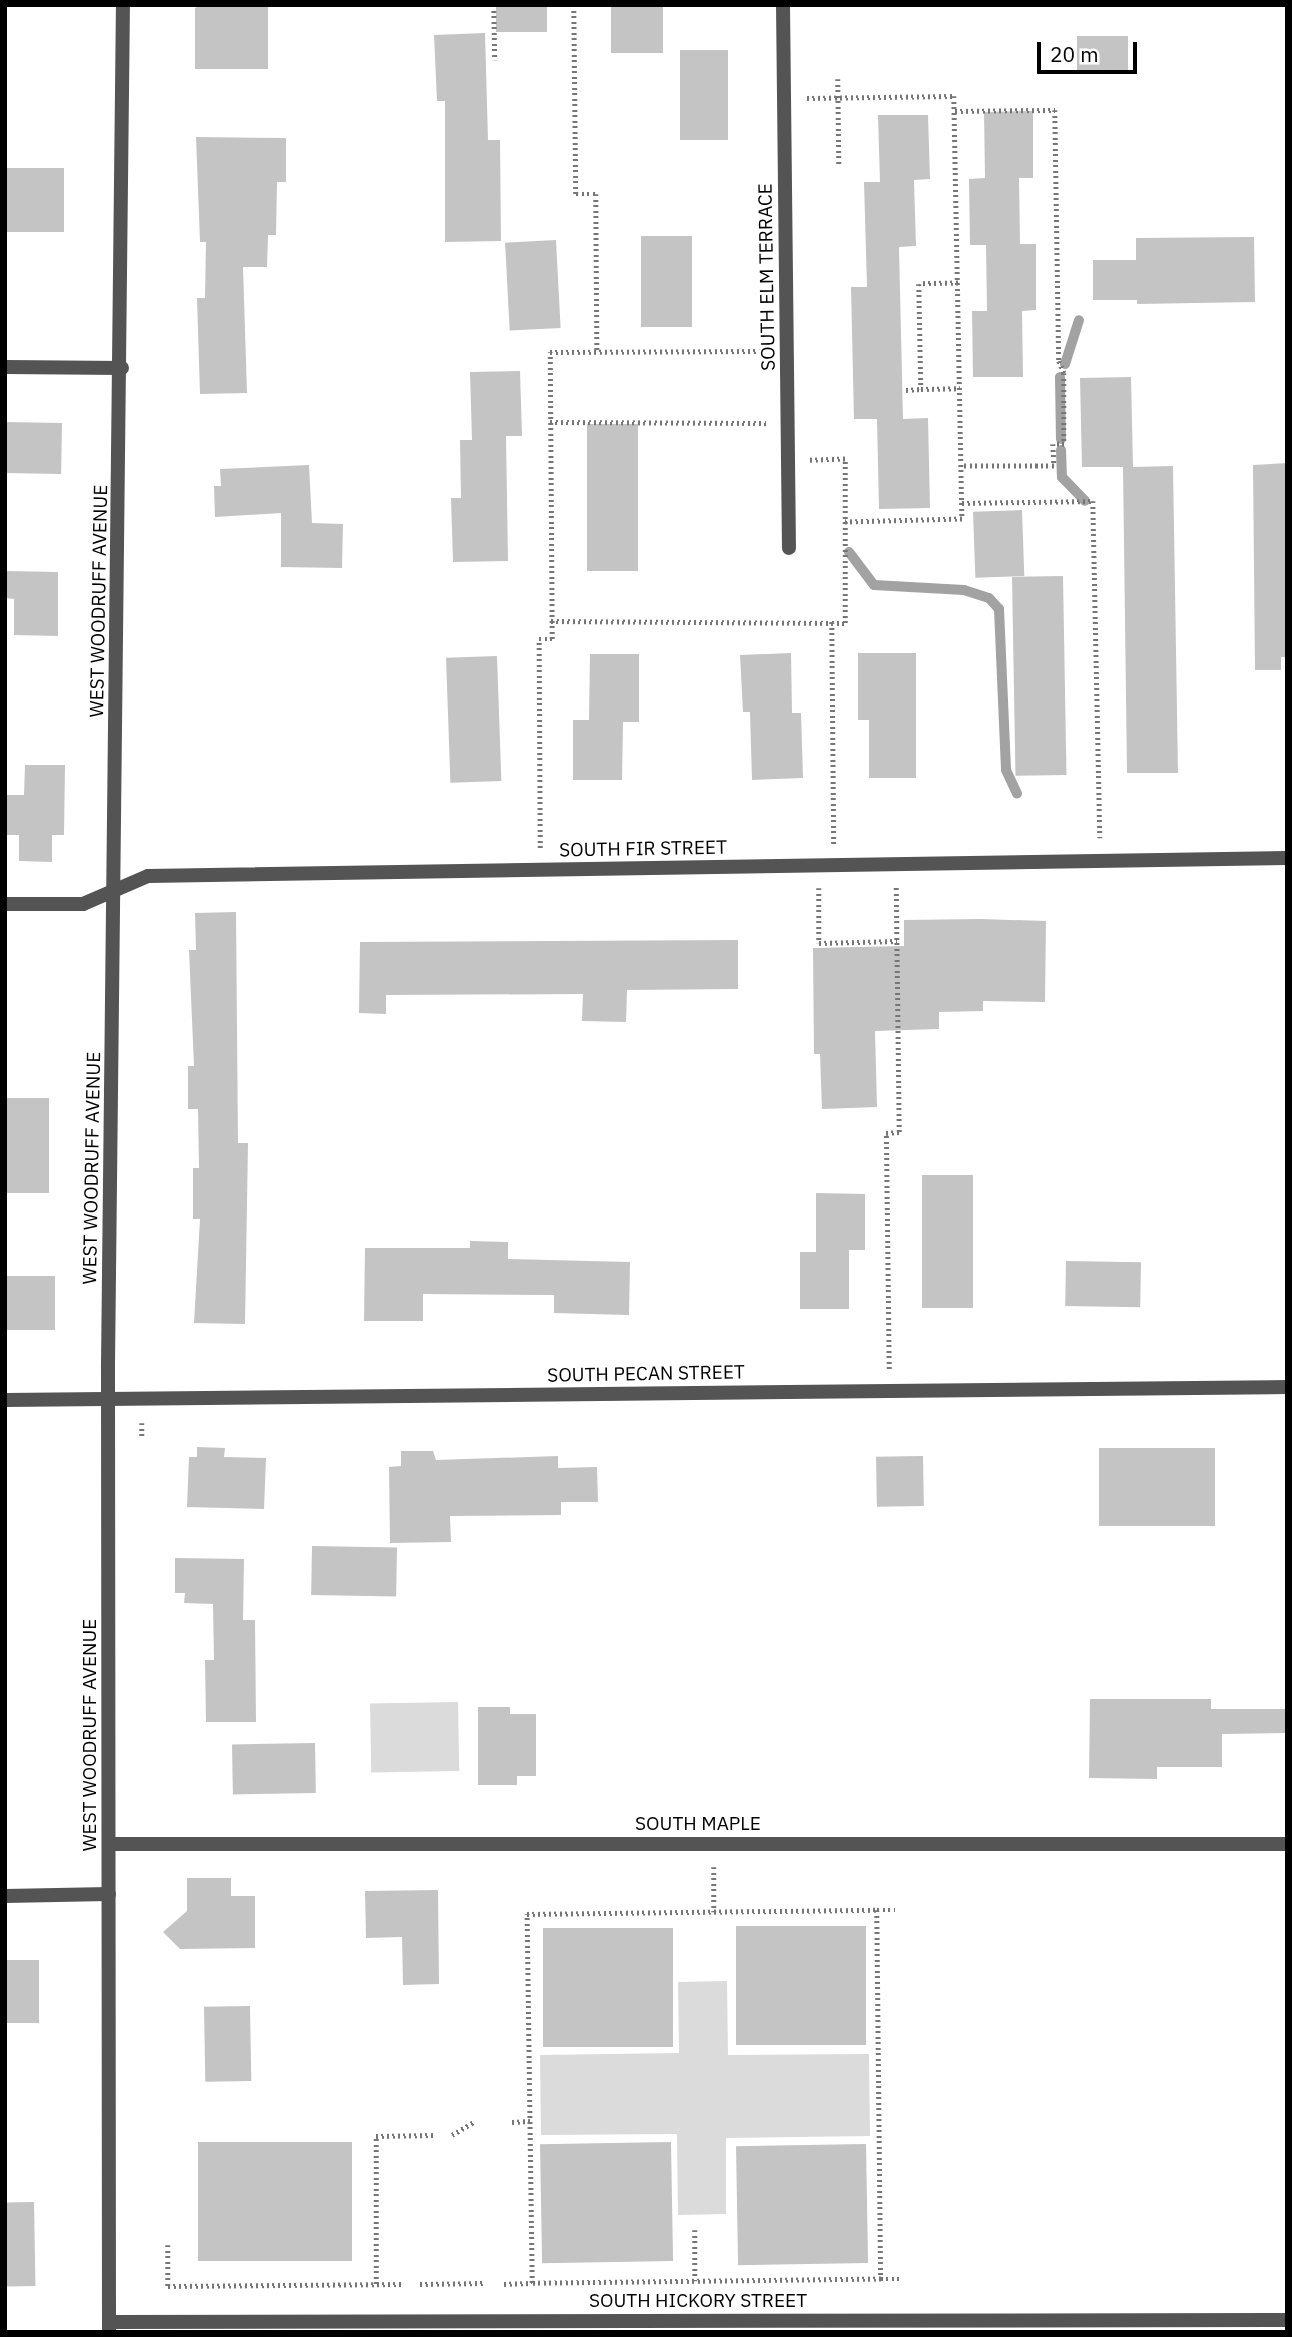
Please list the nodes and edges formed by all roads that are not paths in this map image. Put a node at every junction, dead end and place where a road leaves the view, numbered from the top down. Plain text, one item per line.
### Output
1 (123, 5) edge
2 (783, 5) edge
3 (5, 367) edge
4 (122, 368) junction
5 (789, 548) dead end
6 (1287, 858) edge
7 (114, 890) junction
8 (5, 904) edge
9 (1287, 1387) edge
10 (108, 1399) junction
11 (5, 1400) edge
12 (109, 1844) junction
13 (1287, 1844) edge
14 (109, 1894) junction
15 (5, 1896) edge
16 (1287, 2320) edge
17 (109, 2327) edge

1 - 4 street, WEST WOODRUFF AVENUE
2 - 5 street, SOUTH ELM TERRACE
3 - 4 street
4 - 7 street, WEST WOODRUFF AVENUE
6 - 7 street, SOUTH FIR STREET
7 - 8 street, SOUTH FIR STREET
7 - 10 street, WEST WOODRUFF AVENUE
9 - 10 street, SOUTH PECAN STREET
10 - 11 street, SOUTH PECAN STREET
10 - 12 street, WEST WOODRUFF AVENUE
12 - 13 street, SOUTH MAPLE
12 - 14 street, WEST WOODRUFF AVENUE
14 - 15 street
14 - 17 street, WEST WOODRUFF AVENUE
16 - 17 street, SOUTH HICKORY STREET

